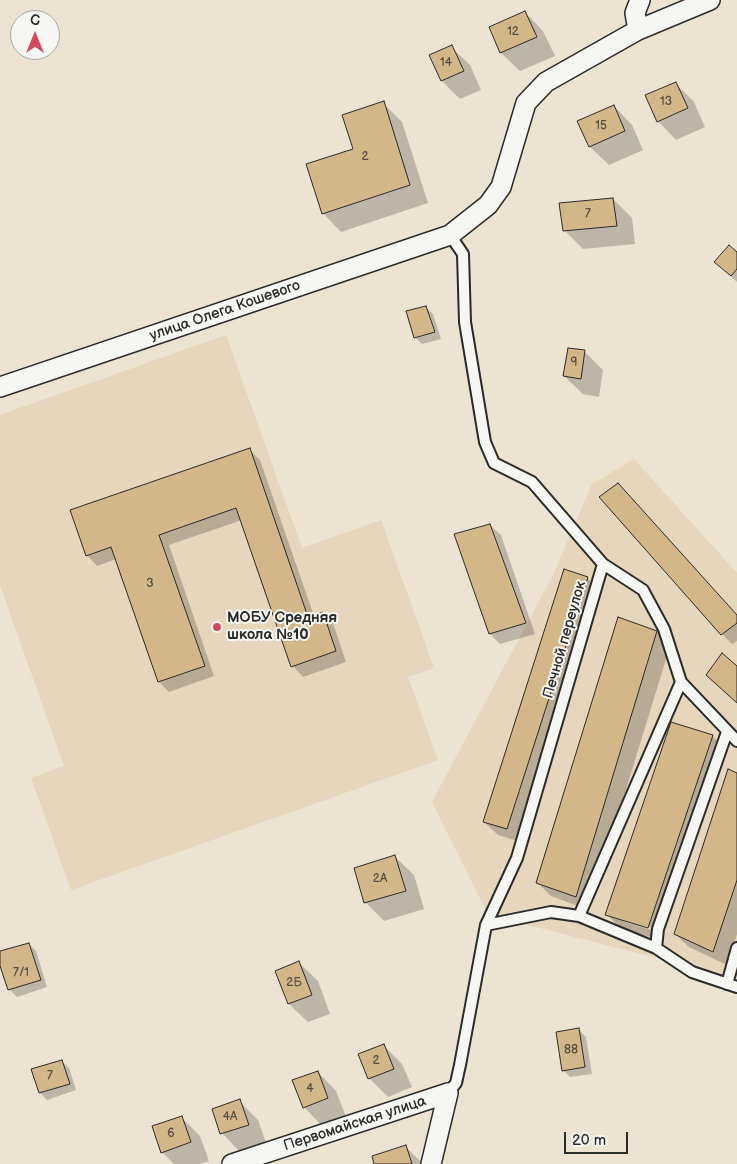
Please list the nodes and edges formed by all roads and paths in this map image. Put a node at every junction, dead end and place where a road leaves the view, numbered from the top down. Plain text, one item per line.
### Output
1 (640, 0) edge
2 (710, 0) edge
3 (638, 30) junction
4 (450, 235) junction
5 (0, 387) edge
6 (603, 564) junction
7 (681, 682) junction
8 (727, 732) junction
9 (737, 741) edge
10 (579, 916) junction
11 (486, 925) junction
12 (656, 948) junction
13 (737, 948) edge
14 (726, 984) junction
15 (737, 987) edge
16 (448, 1094) junction
17 (232, 1164) edge
18 (431, 1164) edge

1 - 3 street
2 - 3 street, улица Олега Кошевого
3 - 4 street, улица Олега Кошевого
4 - 5 street, улица Олега Кошевого
4 - 6 lane
6 - 7 lane
6 - 11 lane, Печной переулок
7 - 8 lane
7 - 10 lane
8 - 9 lane
8 - 12 lane
10 - 11 lane
10 - 12 lane
11 - 16 lane, Печной переулок
12 - 14 lane
13 - 14 lane
14 - 15 lane
16 - 17 street, Первомайская улица
16 - 18 street

